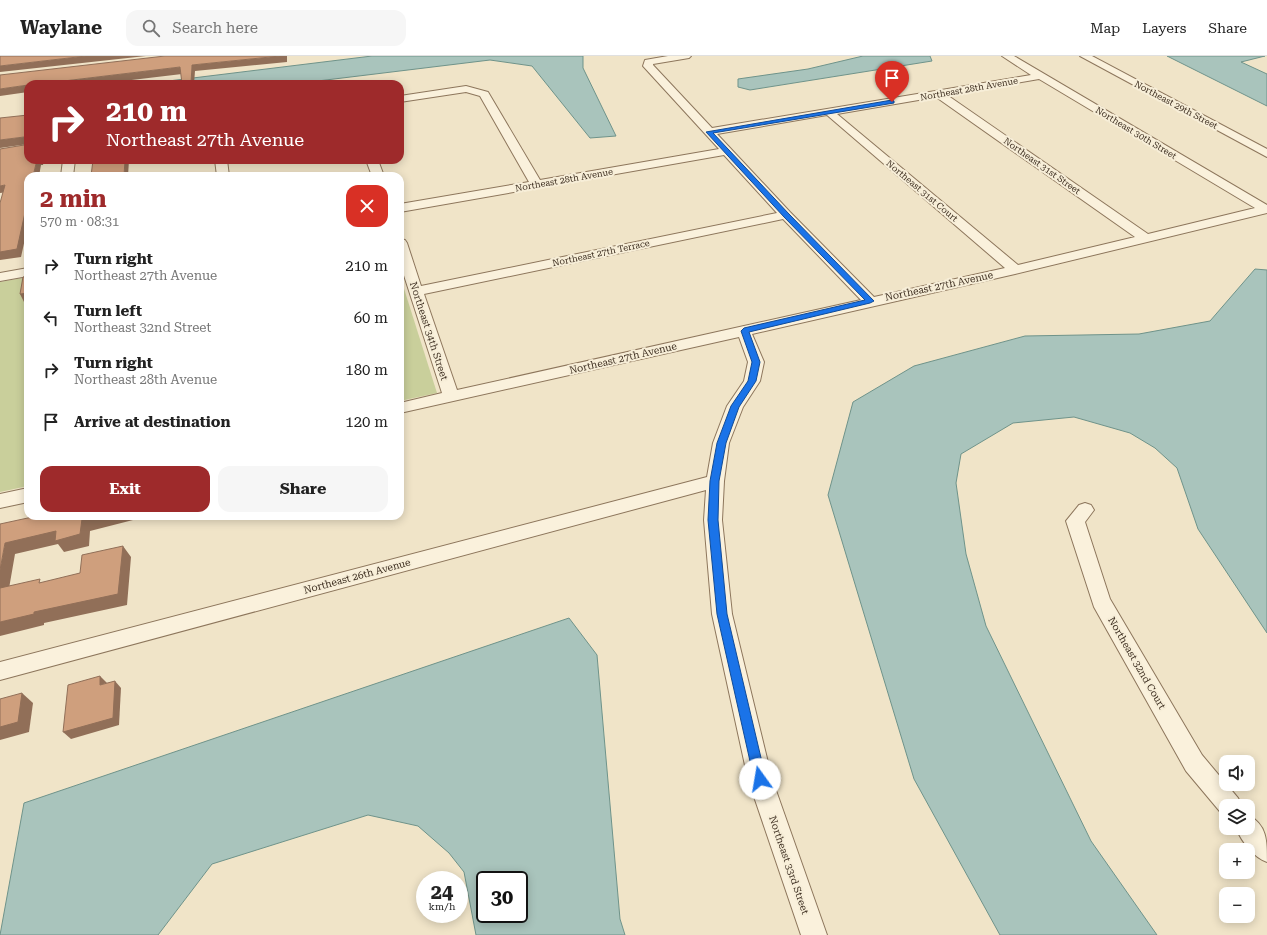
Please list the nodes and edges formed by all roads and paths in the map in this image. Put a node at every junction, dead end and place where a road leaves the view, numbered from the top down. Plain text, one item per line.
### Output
1 (686, 56) edge
2 (1007, 56) edge
3 (1085, 56) edge
4 (1040, 76) junction
5 (939, 94) junction
6 (404, 98) edge
7 (829, 112) junction
8 (709, 132) junction
9 (728, 152) junction
10 (1267, 154) edge
11 (537, 185) junction
12 (404, 207) edge
13 (1266, 209) edge
14 (786, 215) junction
15 (1145, 238) junction
16 (404, 256) edge
17 (1015, 270) junction
18 (24, 273) edge
19 (0, 277) edge
20 (416, 291) junction
21 (870, 301) junction
22 (744, 331) junction
23 (451, 397) junction
24 (404, 407) edge
25 (714, 481) junction
26 (24, 496) edge
27 (0, 501) edge
28 (1085, 510) dead end
29 (0, 671) edge
30 (1224, 799) edge
31 (1255, 835) edge
32 (1267, 850) edge
33 (814, 935) edge

1 - 8 street
2 - 4 street, Northeast 30th Street
3 - 10 street, Northeast 29th Street
4 - 5 street, Northeast 28th Avenue
4 - 13 street, Northeast 30th Street
5 - 7 street, Northeast 28th Avenue
5 - 15 street, Northeast 31st Street
6 - 11 street
7 - 8 street, Northeast 28th Avenue
7 - 17 street, Northeast 31st Court
8 - 9 street
9 - 11 street, Northeast 28th Avenue
9 - 14 street
11 - 12 street, Northeast 28th Avenue
13 - 15 street, Northeast 27th Avenue
14 - 20 street, Northeast 27th Terrace
14 - 21 street
15 - 17 street, Northeast 27th Avenue
16 - 20 street, Northeast 34th Street
17 - 21 street, Northeast 27th Avenue
18 - 19 street
20 - 23 street, Northeast 34th Street
21 - 22 street, Northeast 27th Avenue
22 - 23 street, Northeast 27th Avenue
22 - 25 street, Northeast 33rd Street
23 - 24 street, Northeast 27th Avenue
25 - 29 street, Northeast 26th Avenue
25 - 33 street, Northeast 33rd Street
26 - 27 street
28 - 30 street, Northeast 32nd Court
31 - 32 street

